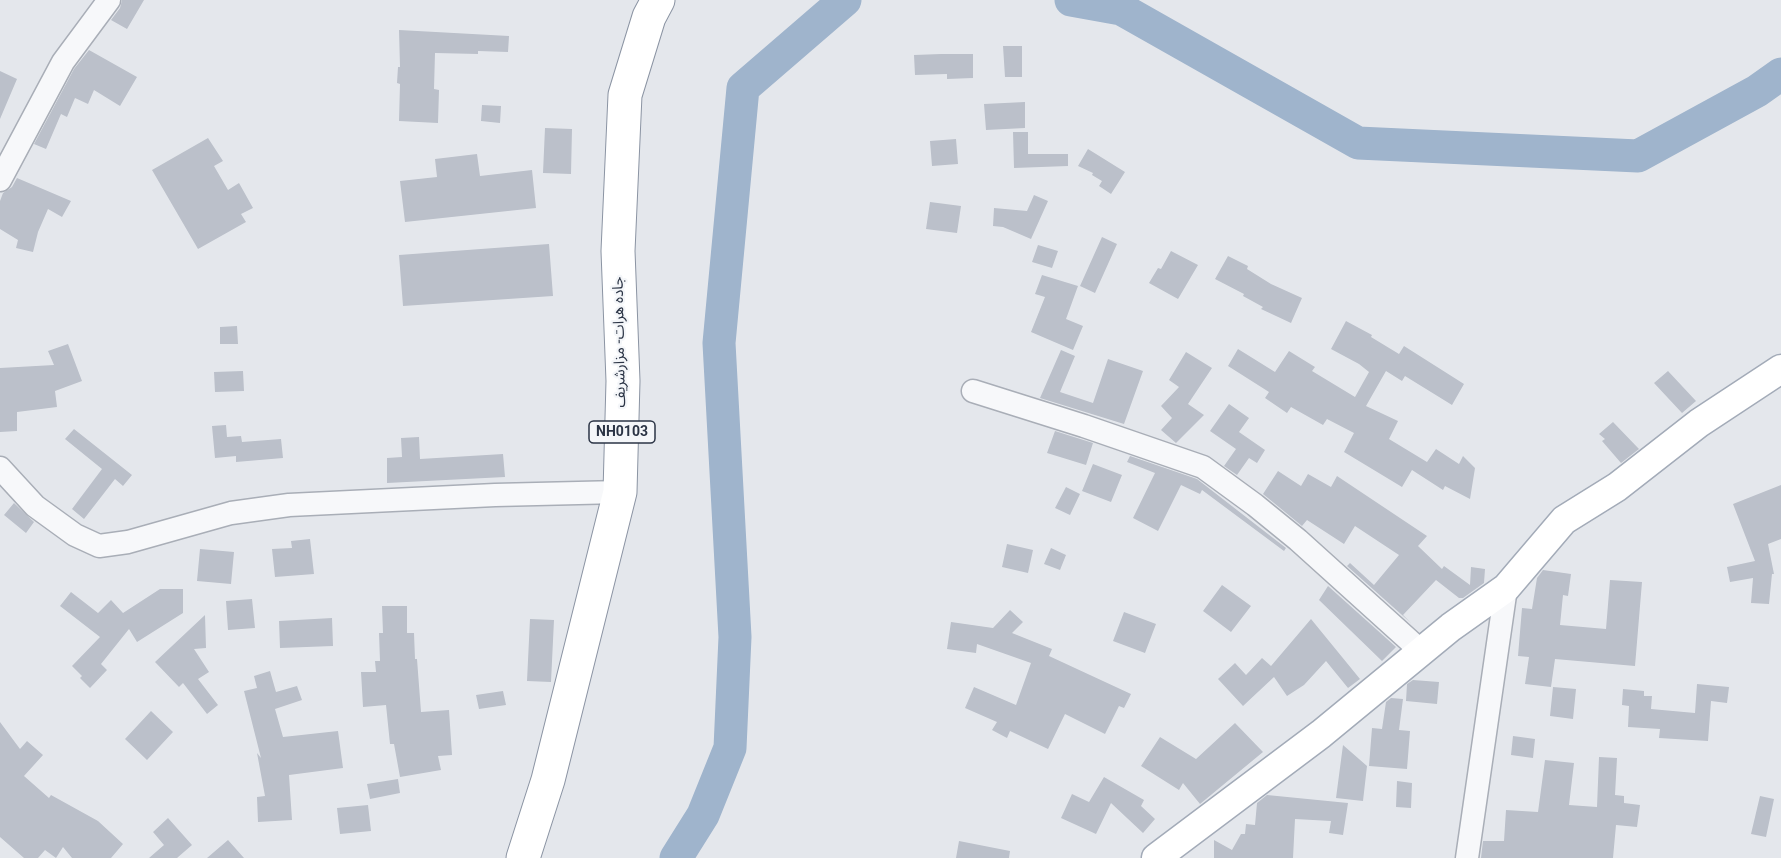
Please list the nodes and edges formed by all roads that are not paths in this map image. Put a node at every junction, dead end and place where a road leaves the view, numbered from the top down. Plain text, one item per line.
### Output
1 (109, 0) edge
2 (658, 0) edge
3 (0, 180) edge
4 (1781, 369) edge
5 (973, 391) dead end
6 (0, 468) edge
7 (620, 492) junction
8 (1506, 588) junction
9 (1421, 651) junction
10 (523, 858) edge
11 (1156, 858) edge
12 (1467, 858) edge

1 - 3 street
2 - 7 highway, جاده هرات- مزارشریف / NH0103
4 - 8 main road
5 - 9 street
6 - 7 street
7 - 10 highway, جاده هرات- مزارشریف / NH0103
8 - 9 main road
8 - 12 street
9 - 11 main road

